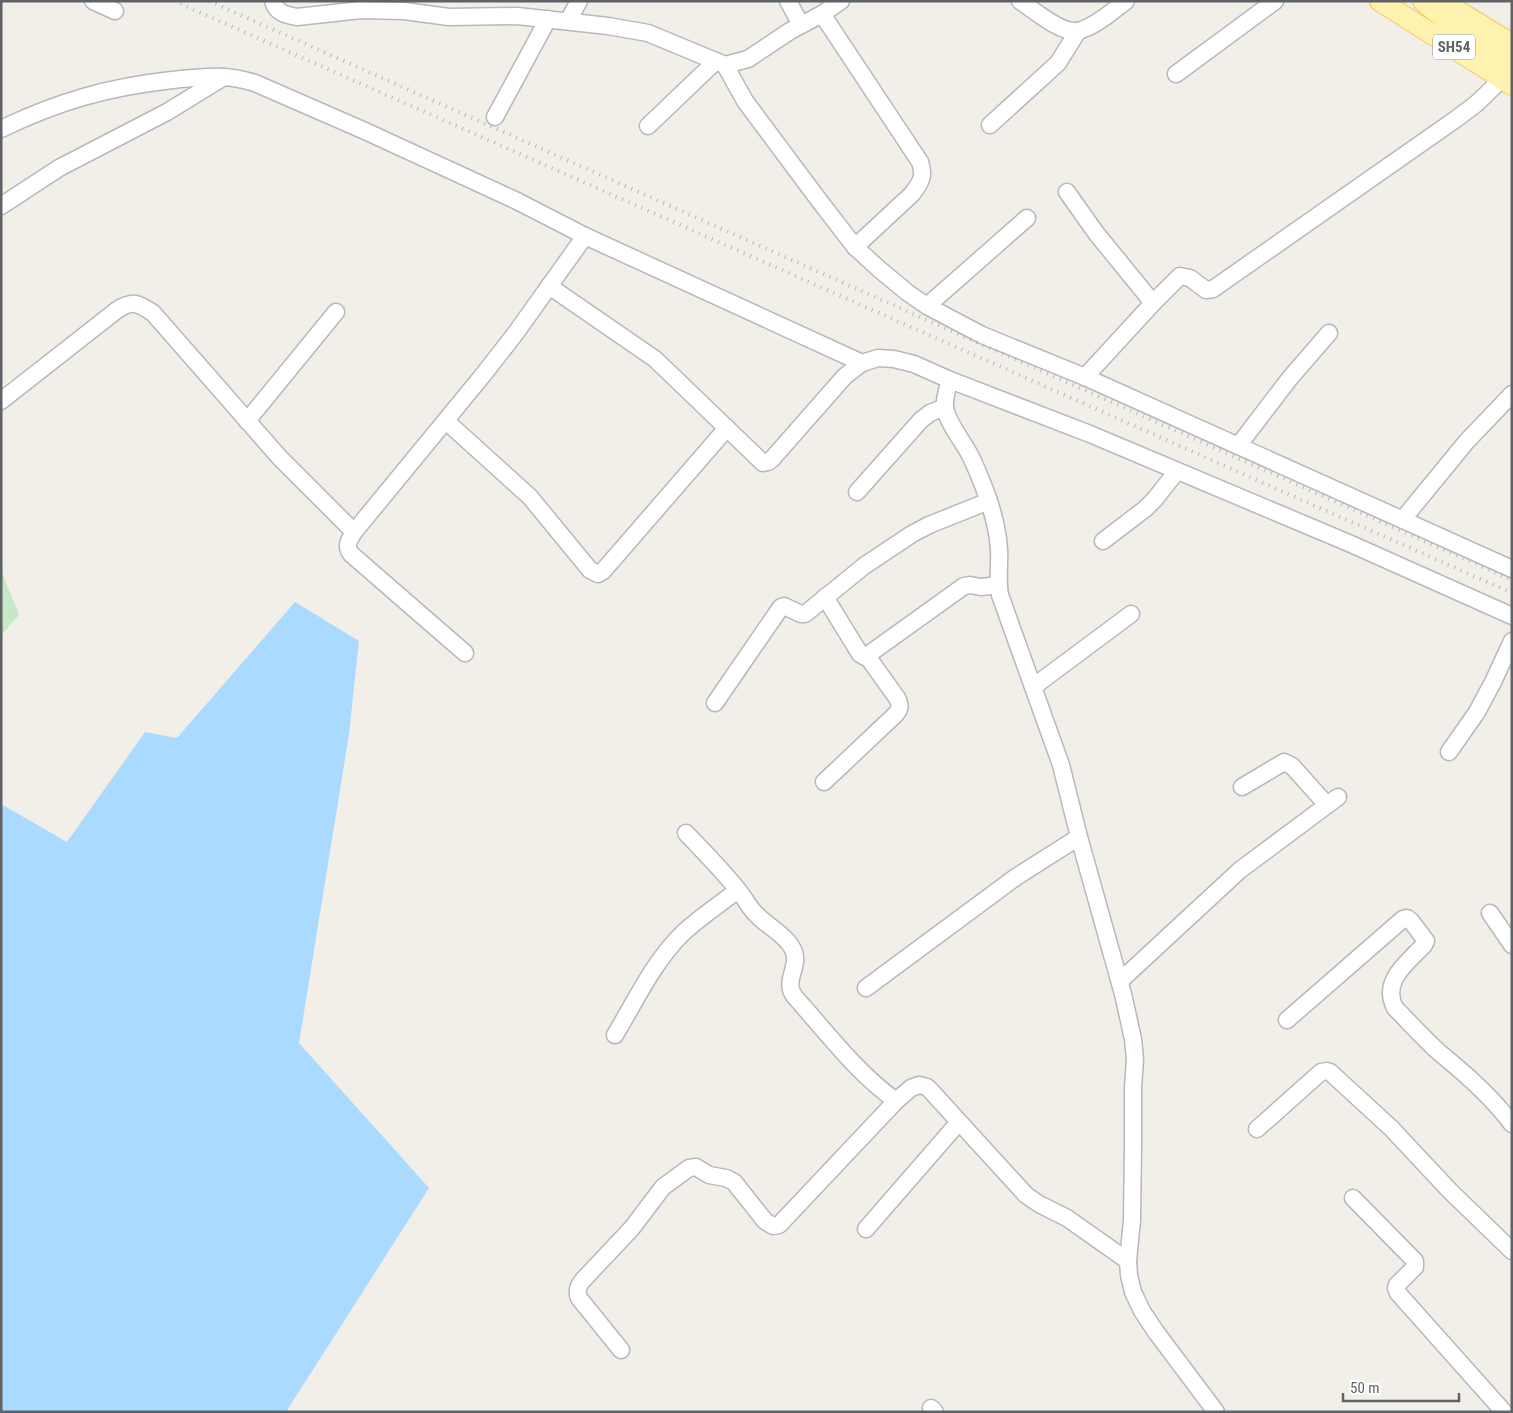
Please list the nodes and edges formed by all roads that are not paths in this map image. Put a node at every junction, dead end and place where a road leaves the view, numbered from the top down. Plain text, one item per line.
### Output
1 (93, 1) edge
2 (272, 1) edge
3 (579, 1) edge
4 (788, 1) edge
5 (841, 1) edge
6 (1020, 1) edge
7 (1126, 1) edge
8 (1275, 1) edge
9 (1423, 1) edge
10 (1438, 1) edge
11 (374, 6) edge
12 (1388, 6) edge
13 (115, 11) dead end
14 (822, 14) junction
15 (548, 19) junction
16 (568, 22) junction
17 (1452, 25) junction
18 (801, 26) junction
19 (1078, 31) junction
20 (1512, 44) edge
21 (720, 63) junction
22 (1176, 74) dead end
23 (226, 76) junction
24 (1509, 76) edge
25 (495, 117) dead end
26 (990, 125) dead end
27 (648, 126) dead end
28 (1, 130) edge
29 (1067, 192) dead end
30 (1, 206) edge
31 (1027, 218) dead end
32 (585, 236) junction
33 (855, 247) junction
34 (549, 286) junction
35 (1153, 303) junction
36 (926, 306) junction
37 (336, 312) dead end
38 (1329, 333) dead end
39 (862, 363) junction
40 (1085, 377) junction
41 (950, 380) junction
42 (1512, 394) edge
43 (1, 401) edge
44 (945, 407) junction
45 (247, 421) junction
46 (446, 421) junction
47 (727, 428) junction
48 (1238, 446) junction
49 (1177, 471) junction
50 (857, 492) dead end
51 (989, 501) junction
52 (1403, 519) junction
53 (354, 532) junction
54 (1103, 541) dead end
55 (1512, 569) edge
56 (999, 585) junction
57 (825, 597) junction
58 (1131, 614) dead end
59 (1512, 616) edge
60 (1512, 641) edge
61 (465, 653) dead end
62 (867, 656) junction
63 (1033, 687) junction
64 (715, 703) dead end
65 (1449, 752) dead end
66 (824, 782) dead end
67 (1242, 787) dead end
68 (686, 833) dead end
69 (1079, 837) junction
70 (738, 890) junction
71 (1490, 913) dead end
72 (1512, 945) edge
73 (1120, 981) junction
74 (866, 988) dead end
75 (1287, 1020) dead end
76 (615, 1035) dead end
77 (896, 1101) junction
78 (959, 1122) junction
79 (1512, 1124) edge
80 (1257, 1128) dead end
81 (1353, 1198) dead end
82 (866, 1229) dead end
83 (1512, 1251) edge
84 (1128, 1261) junction
85 (621, 1350) dead end
86 (1512, 1409) edge
87 (1216, 1412) edge
88 (1504, 1412) edge
89 (1509, 1412) edge

1 - 13 street
2 - 11 street
3 - 16 street
4 - 18 street
5 - 14 street
6 - 19 street
7 - 19 street
8 - 22 street
9 - 17 main road
10 - 20 main road, SH54
11 - 15 street
12 - 17 main road
12 - 24 main road, SH54
14 - 18 street
14 - 33 street
15 - 16 street
15 - 25 street
16 - 21 street
17 - 24 main road
18 - 21 street
19 - 26 street
21 - 27 street
21 - 33 street
23 - 28 street
23 - 30 street
23 - 32 street
24 - 35 street
29 - 35 street
31 - 36 street
32 - 34 street
32 - 39 street
33 - 36 street
34 - 46 street
34 - 47 street
35 - 40 street
36 - 40 street
37 - 45 street
38 - 48 street
39 - 41 street
39 - 47 street
40 - 48 street
41 - 44 street
41 - 49 street
42 - 52 street
43 - 45 street
44 - 50 street
44 - 51 street
45 - 53 street
46 - 47 street
46 - 53 street
48 - 52 street
49 - 54 street
49 - 59 street
51 - 56 street
51 - 57 street
52 - 55 street
53 - 61 street
56 - 62 street
56 - 63 street
57 - 62 street
57 - 64 street
58 - 63 street
60 - 65 street
62 - 66 street
63 - 69 street
67 - 73 street
68 - 70 street
69 - 73 street
69 - 74 street
70 - 76 street
70 - 77 street
71 - 72 street
73 - 84 street
75 - 79 street
77 - 78 street
77 - 85 street
78 - 82 street
78 - 84 street
80 - 83 street
81 - 88 street
84 - 87 street
86 - 89 street

